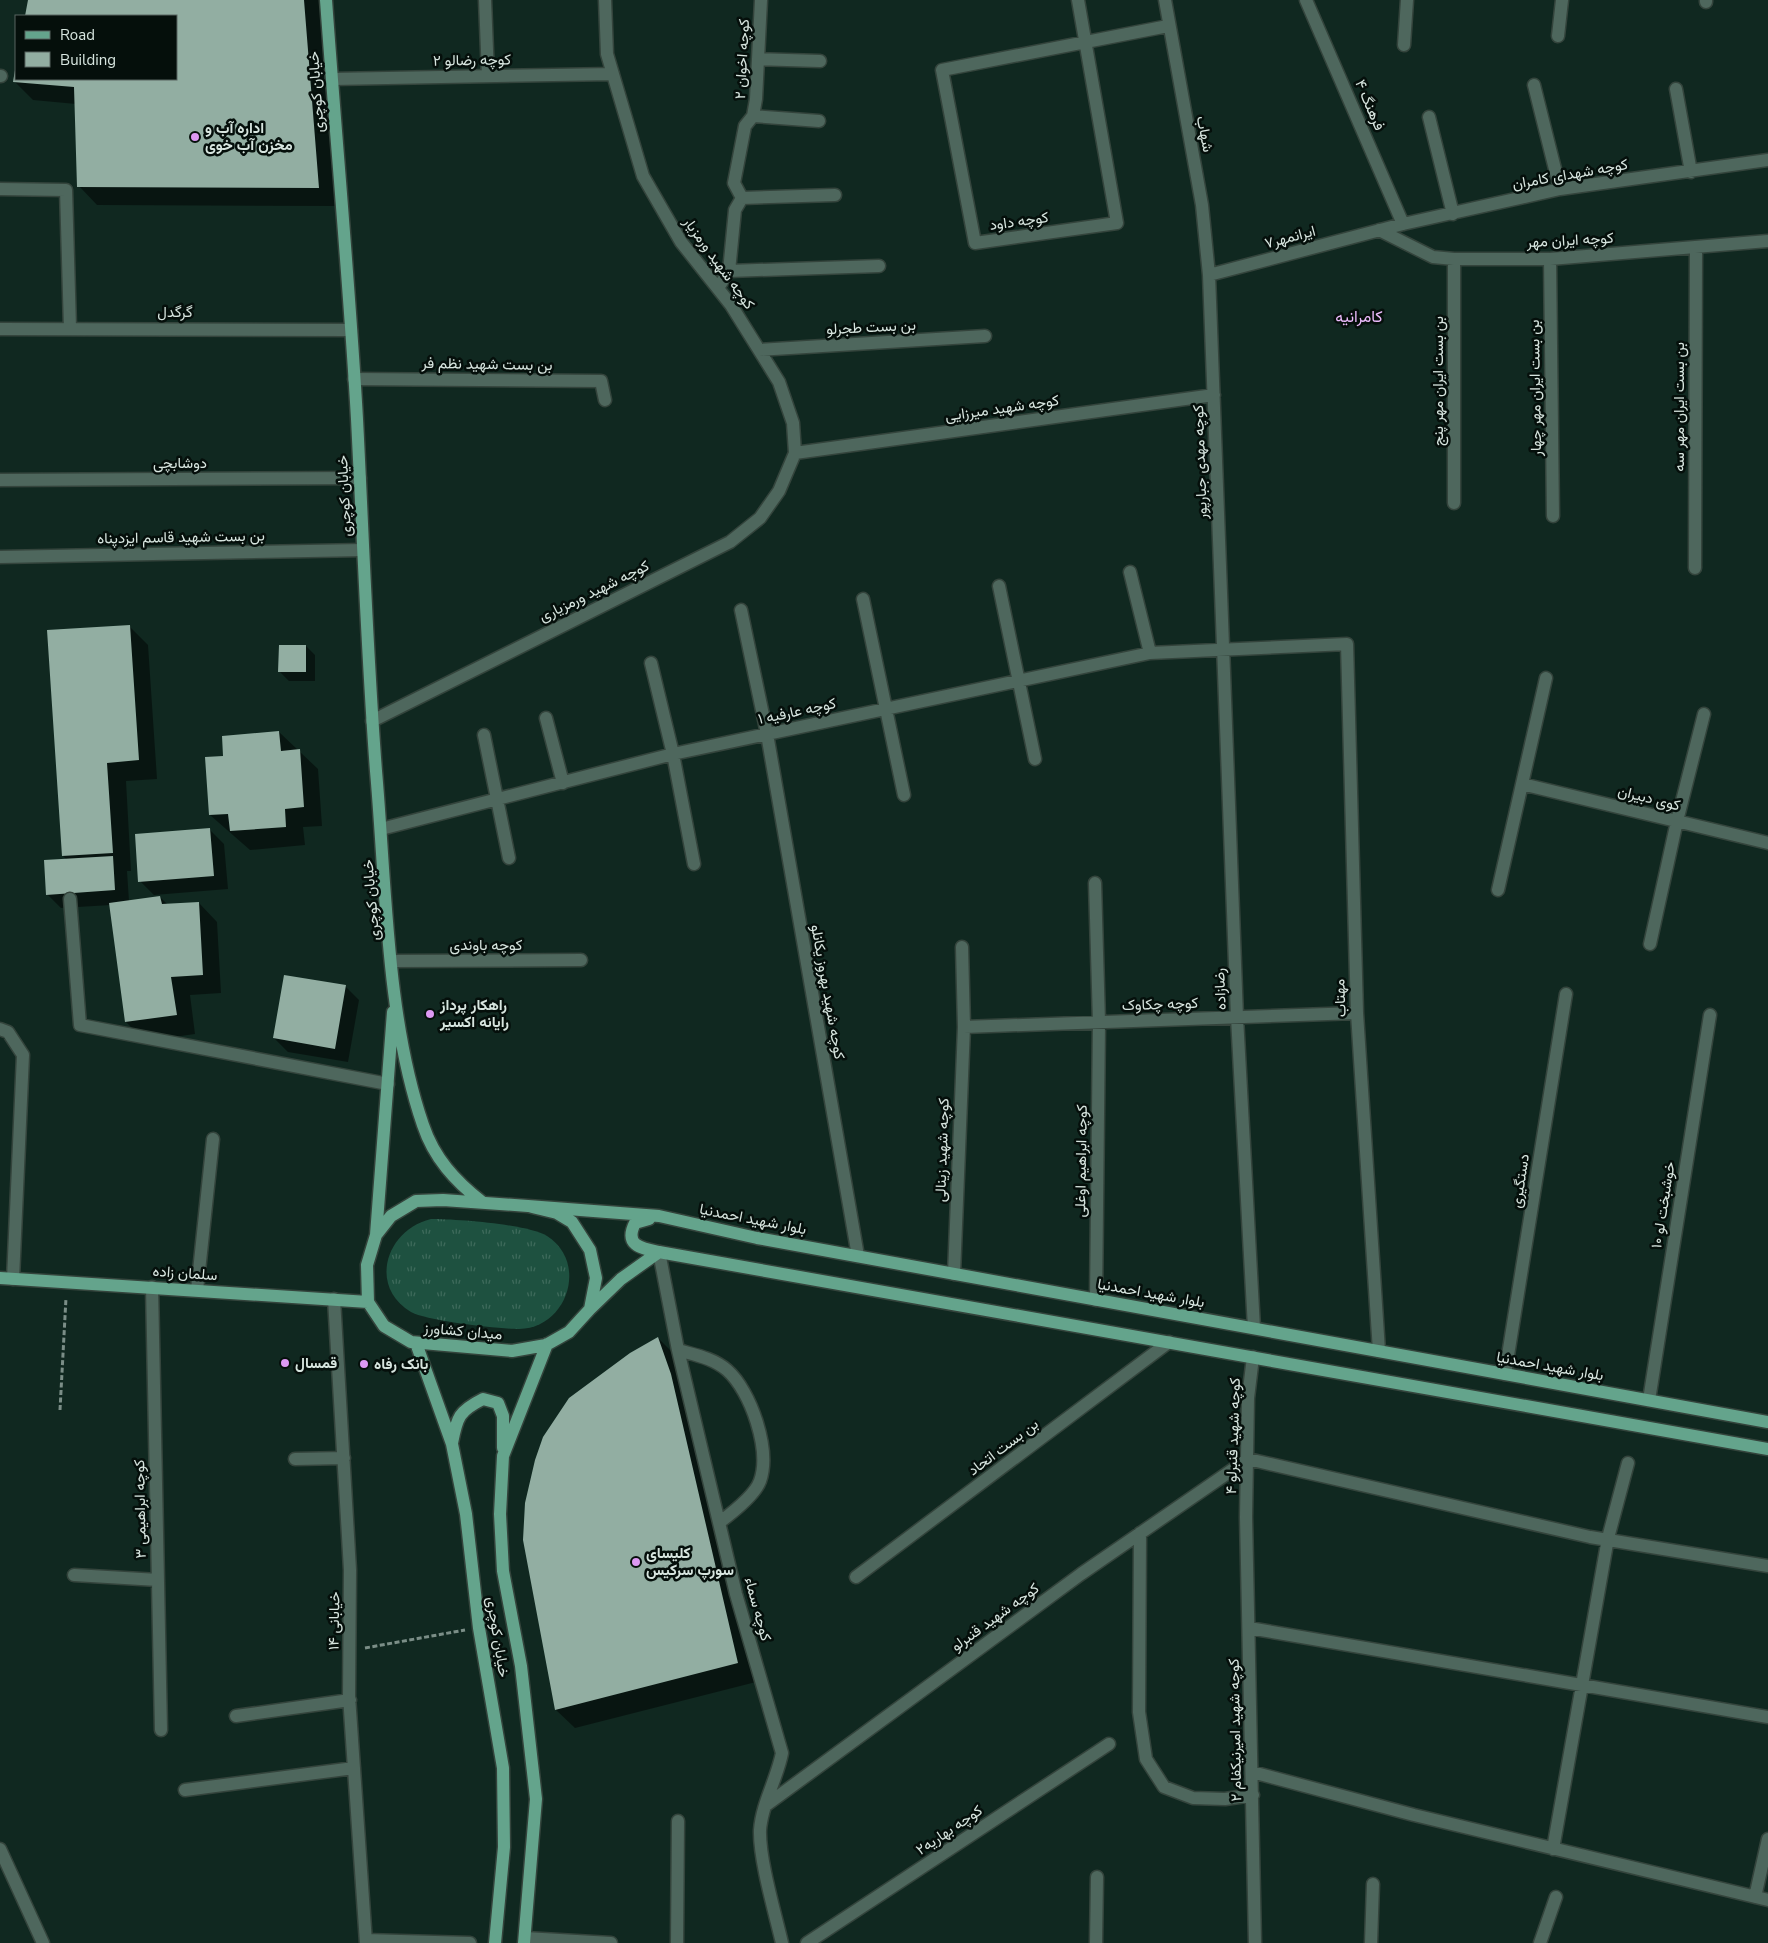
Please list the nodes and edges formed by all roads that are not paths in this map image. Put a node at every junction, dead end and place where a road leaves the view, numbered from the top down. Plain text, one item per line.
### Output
1 (326, 0) edge
2 (485, 0) edge
3 (605, 0) edge
4 (761, 0) edge
5 (1078, 0) edge
6 (1165, 0) edge
7 (1306, 0) edge
8 (1406, 0) edge
9 (1562, 0) edge
10 (1168, 26) junction
11 (1558, 36) dead end
12 (1087, 42) junction
13 (1404, 46) dead end
14 (758, 58) junction
15 (820, 61) dead end
16 (613, 74) junction
17 (488, 76) junction
18 (332, 79) junction
19 (1534, 85) dead end
20 (1676, 88) dead end
21 (754, 116) junction
22 (1429, 117) dead end
23 (819, 121) dead end
24 (1768, 160) edge
25 (1692, 172) junction
26 (0, 189) edge
27 (1560, 189) junction
28 (835, 195) dead end
29 (742, 198) junction
30 (1453, 214) junction
31 (1403, 224) junction
32 (1379, 230) junction
33 (1768, 241) edge
34 (1696, 247) junction
35 (1454, 259) junction
36 (1550, 259) junction
37 (879, 266) dead end
38 (729, 271) junction
39 (1210, 275) junction
40 (718, 288) junction
41 (70, 328) junction
42 (0, 329) edge
43 (351, 330) junction
44 (985, 336) dead end
45 (759, 350) junction
46 (354, 379) junction
47 (1214, 395) junction
48 (605, 400) dead end
49 (795, 454) junction
50 (360, 478) junction
51 (0, 480) edge
52 (1454, 503) dead end
53 (1553, 516) dead end
54 (363, 550) junction
55 (0, 557) edge
56 (1695, 568) dead end
57 (1130, 572) dead end
58 (998, 586) dead end
59 (864, 599) dead end
60 (741, 610) dead end
61 (1347, 644) joint
62 (1223, 649) junction
63 (1150, 653) junction
64 (652, 663) dead end
65 (1546, 678) dead end
66 (1019, 680) junction
67 (885, 709) junction
68 (1704, 714) dead end
69 (546, 718) dead end
70 (372, 721) junction
71 (767, 734) junction
72 (484, 735) dead end
73 (673, 754) junction
74 (1034, 759) dead end
75 (563, 783) junction
76 (1522, 784) junction
77 (904, 795) dead end
78 (498, 800) junction
79 (1677, 821) junction
80 (381, 829) junction
81 (1768, 843) edge
82 (508, 858) dead end
83 (694, 864) dead end
84 (1095, 883) dead end
85 (1498, 890) dead end
86 (70, 899) dead end
87 (1650, 944) dead end
88 (962, 947) dead end
89 (581, 960) dead end
90 (392, 961) junction
91 (394, 990) junction
92 (1566, 994) dead end
93 (1357, 1013) junction
94 (1710, 1015) dead end
95 (1237, 1017) junction
96 (1099, 1022) junction
97 (964, 1027) junction
98 (0, 1029) edge
99 (388, 1084) junction
100 (213, 1139) dead end
101 (482, 1202) junction
102 (528, 1206) junction
103 (659, 1216) junction
104 (376, 1235) junction
105 (659, 1252) junction
106 (858, 1256) junction
107 (954, 1274) junction
108 (6, 1278) edge
109 (152, 1287) junction
110 (197, 1290) junction
111 (334, 1299) junction
112 (1096, 1300) junction
113 (368, 1302) junction
114 (590, 1310) junction
115 (1254, 1328) junction
116 (1169, 1342) junction
117 (416, 1343) junction
118 (548, 1344) junction
119 (678, 1350) junction
120 (1379, 1351) junction
121 (1254, 1357) junction
122 (1505, 1374) junction
123 (1648, 1400) junction
124 (1768, 1422) edge
125 (452, 1444) junction
126 (1768, 1449) edge
127 (503, 1456) junction
128 (344, 1458) junction
129 (295, 1459) dead end
130 (1248, 1459) junction
131 (1628, 1463) dead end
132 (1246, 1517) joint
133 (720, 1522) junction
134 (1140, 1533) junction
135 (1608, 1538) junction
136 (1768, 1566) edge
137 (74, 1575) dead end
138 (856, 1577) dead end
139 (158, 1580) junction
140 (1249, 1628) junction
141 (1581, 1684) junction
142 (350, 1700) junction
143 (236, 1716) dead end
144 (1768, 1717) edge
145 (161, 1730) dead end
146 (1109, 1744) dead end
147 (354, 1768) junction
148 (1252, 1772) junction
149 (184, 1790) dead end
150 (1253, 1795) junction
151 (765, 1806) junction
152 (678, 1821) dead end
153 (1768, 1839) edge
154 (0, 1849) edge
155 (1553, 1849) junction
156 (1097, 1877) dead end
157 (1373, 1884) dead end
158 (1556, 1897) dead end
159 (1755, 1897) junction
160 (1768, 1900) edge
161 (366, 1941) edge
162 (524, 1941) edge
163 (43, 1943) edge
164 (470, 1943) edge
165 (495, 1943) edge
166 (612, 1943) edge
167 (677, 1943) edge
168 (782, 1943) edge
169 (807, 1943) edge
170 (1096, 1943) edge
171 (1255, 1943) edge
172 (1372, 1943) edge
173 (1540, 1943) edge

1 - 18 main road, خیابان کوچری
2 - 17 street
3 - 16 street, کوچه شهید ورمزیار
4 - 14 street, کوچه اخوان ۲
5 - 12 street
6 - 10 street, شهاب
7 - 31 street, فرهنگ ۴
8 - 13 street
9 - 11 street
10 - 12 street, کوچه داود
10 - 39 street, شهاب
12 - 12 street, کوچه داود
14 - 15 street
14 - 21 street, کوچه اخوان ۲
16 - 17 street, کوچه رضالو ۲
16 - 40 street, کوچه شهید ورمزیار
17 - 18 street, کوچه رضالو ۲
18 - 43 main road, خیابان کوچری
19 - 27 street
20 - 25 street
21 - 23 street
21 - 29 street, کوچه اخوان ۲
22 - 30 street
24 - 25 street, کوچه شهدای کامران
25 - 27 street, کوچه شهدای کامران
26 - 41 street
27 - 30 street, کوچه شهدای کامران
28 - 29 street
29 - 38 street
30 - 31 street, کوچه شهدای کامران
31 - 32 street, کوچه شهدای کامران
32 - 35 street, کوچه ایران مهر
32 - 39 street, ایرانمهر۷
33 - 34 street, کوچه ایران مهر
34 - 36 street, کوچه ایران مهر
34 - 56 street, بن بست ایران مهر سه
35 - 36 street, کوچه ایران مهر
35 - 52 street, بن بست ایران مهر پنج
36 - 53 street, بن بست ایران مهر چهار
37 - 38 street
38 - 40 street
39 - 47 street, کوچه مهدی جبارپور
40 - 45 street, کوچه شهید ورمزیار
41 - 42 street, گرگدل
41 - 43 street, گرگدل
43 - 46 main road, خیابان کوچری
44 - 45 street, بن بست طجرلو
45 - 49 street, کوچه شهید ورمزیار
46 - 48 street, بن بست شهید نظم فر
46 - 50 main road, خیابان کوچری
47 - 49 street, کوچه شهید میرزایی
47 - 62 street, کوچه مهدی جبارپور
49 - 70 street, کوچه شهید ورمزیاری
50 - 51 street, دوشابچی
50 - 54 main road, خیابان کوچری
54 - 55 street, بن بست شهید قاسم ایزدپناه
54 - 70 main road, خیابان کوچری
57 - 63 street
58 - 66 street
59 - 67 street
60 - 71 street, کوچه شهید بهروز یکانلو
61 - 62 street, کوچه عارفیه ۱
61 - 93 street, مهتاب
62 - 63 street, کوچه عارفیه ۱
62 - 95 street, رضازاده
63 - 66 street, کوچه عارفیه ۱
64 - 73 street
65 - 76 street
66 - 67 street, کوچه عارفیه ۱
66 - 74 street
67 - 71 street, کوچه عارفیه ۱
67 - 77 street
68 - 79 street
69 - 75 street
70 - 80 main road, خیابان کوچری
71 - 73 street, کوچه عارفیه ۱
71 - 106 street, کوچه شهید بهروز یکانلو
72 - 78 street
73 - 75 street, کوچه عارفیه ۱
73 - 83 street
75 - 78 street, کوچه عارفیه ۱
76 - 79 street, کوی دبیران
76 - 85 street
78 - 80 street, کوچه عارفیه ۱
78 - 82 street
79 - 81 street, کوی دبیران
79 - 87 street
80 - 90 main road, خیابان کوچری
84 - 96 street, کوچه ابراهیم اوغلی
86 - 99 street
88 - 97 street, کوچه شهید زینالی
89 - 90 street, کوچه باوندی
90 - 91 main road, خیابان کوچری
91 - 99 main road, خیابان کوچری
91 - 101 main road, خیابان کوچری
92 - 122 street, دستگیری
93 - 95 street, کوچه چکاوک
93 - 120 street, مهتاب
94 - 123 street, خوشبخت لو ۱۰
95 - 96 street, کوچه چکاوک
95 - 115 street, رضازاده
96 - 97 street, کوچه چکاوک
96 - 112 street, کوچه ابراهیم اوغلی
97 - 107 street, کوچه شهید زینالی
98 - 108 street
99 - 104 main road, خیابان کوچری
100 - 110 street
101 - 102 main road
101 - 104 main road
102 - 103 main road, بلوار شهید احمدنیا
102 - 114 main road
103 - 105 main road
103 - 106 main road, بلوار شهید احمدنیا
104 - 113 main road
105 - 114 main road
105 - 116 main road
105 - 119 street, کوچه سماء
106 - 107 main road, بلوار شهید احمدنیا
107 - 112 main road, بلوار شهید احمدنیا
108 - 109 main road, سلمان زاده
109 - 110 main road, سلمان زاده
109 - 139 street, کوچه ابراهیمی ۳
110 - 111 main road, سلمان زاده
111 - 113 main road, سلمان زاده
111 - 128 street, خیابانی ۱۴
112 - 115 main road, بلوار شهید احمدنیا
113 - 117 main road, میدان کشاورز
114 - 118 main road, میدان کشاورز
115 - 120 main road, بلوار شهید احمدنیا
116 - 121 main road
116 - 138 street, بن بست اتحاد
117 - 118 main road, میدان کشاورز
117 - 125 main road, خیابان کوچری
118 - 127 main road, خیابان کوچری
119 - 133 street, کوچه سماء
119 - 133 street
120 - 122 main road, بلوار شهید احمدنیا
121 - 126 main road
121 - 130 street, کوچه شهید قنبرلو ۴
122 - 123 main road, بلوار شهید احمدنیا
123 - 124 main road, بلوار شهید احمدنیا
125 - 127 main road
125 - 165 main road, خیابان کوچری
127 - 162 main road, خیابان کوچری
128 - 129 street
128 - 142 street, خیابانی ۱۴
130 - 132 street, کوچه شهید قنبرلو ۴
130 - 134 street, کوچه شهید قنبرلو
130 - 135 street
131 - 135 street
132 - 140 street, کوچه شهید امیرنیکفام ۲
133 - 151 street, کوچه سماء
134 - 150 street
134 - 151 street, کوچه شهید قنبرلو
135 - 136 street
135 - 141 street
137 - 139 street
139 - 145 street, کوچه ابراهیمی ۳
140 - 141 street
140 - 148 street, کوچه شهید امیرنیکفام ۲
141 - 144 street
141 - 155 street
142 - 143 street
142 - 147 street, خیابانی ۱۴
146 - 169 street, کوچه بهاریه۲
147 - 149 street
147 - 161 street, خیابانی ۱۴
148 - 150 street, کوچه شهید امیرنیکفام ۲
148 - 155 street
150 - 171 street, کوچه شهید امیرنیکفام ۲
151 - 168 street, کوچه سماء
152 - 167 street
153 - 159 street
154 - 163 street
155 - 159 street
156 - 170 street
157 - 172 street
158 - 173 street
159 - 160 street
161 - 164 street
162 - 166 street

